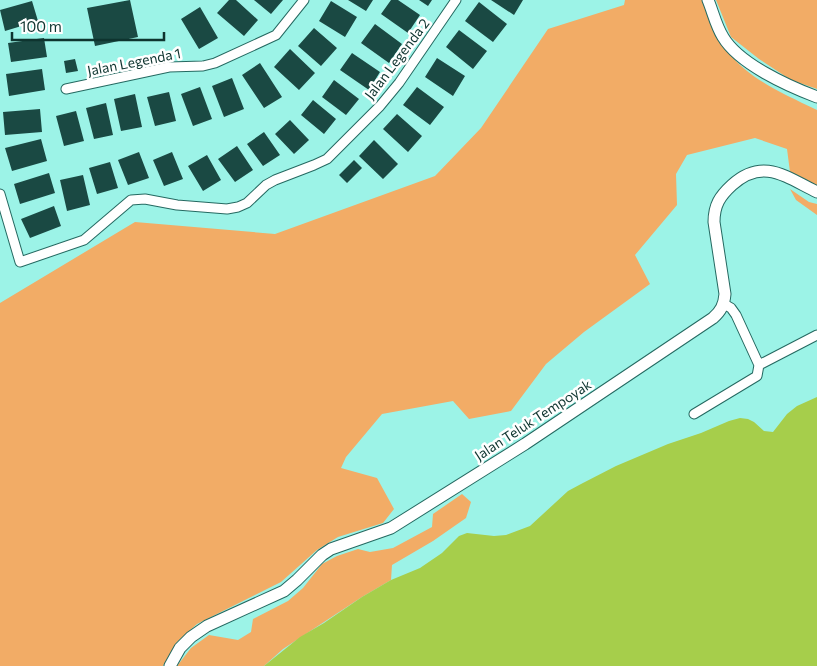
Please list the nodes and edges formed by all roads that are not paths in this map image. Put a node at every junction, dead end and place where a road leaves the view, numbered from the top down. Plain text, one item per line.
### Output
1 (304, 0) edge
2 (456, 0) edge
3 (708, 0) edge
4 (66, 90) dead end
5 (817, 97) edge
6 (817, 192) edge
7 (0, 194) edge
8 (724, 304) junction
9 (817, 336) edge
10 (759, 365) junction
11 (694, 414) dead end
12 (170, 666) edge

1 - 4 street, Jalan Legenda 1
2 - 7 street, Jalan Legenda 2
3 - 5 street
6 - 8 street
8 - 10 street
8 - 12 street, Jalan Teluk Tempoyak
9 - 10 street
10 - 11 street

